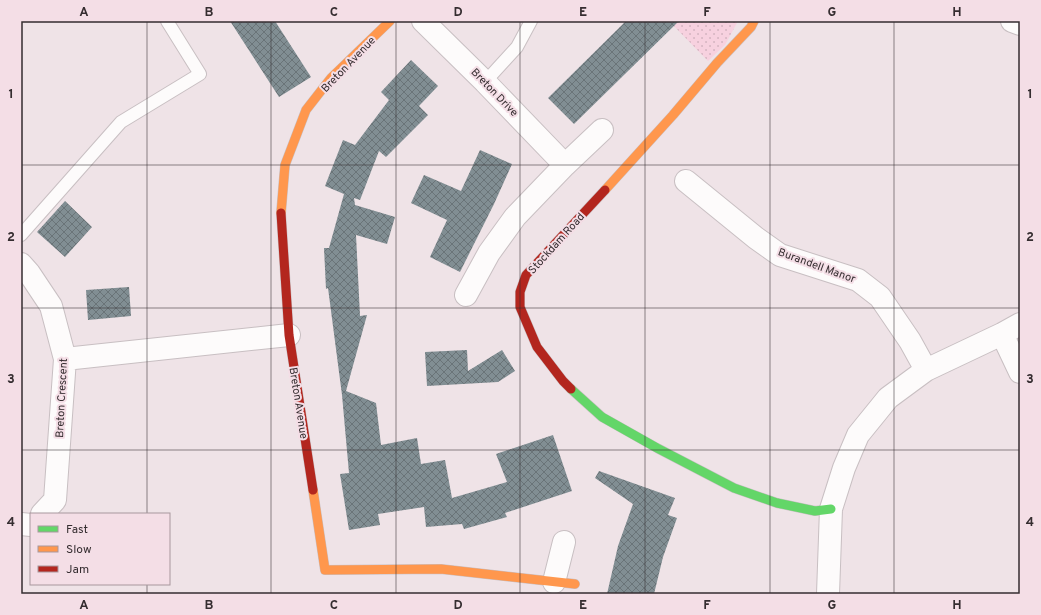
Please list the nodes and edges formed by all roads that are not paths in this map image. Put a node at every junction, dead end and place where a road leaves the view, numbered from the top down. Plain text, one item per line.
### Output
1 (167, 21) edge
2 (390, 21) edge
3 (423, 21) edge
4 (531, 21) edge
5 (754, 21) edge
6 (1012, 21) edge
7 (1020, 24) edge
8 (485, 82) junction
9 (602, 130) dead end
10 (565, 165) junction
11 (686, 181) dead end
12 (21, 235) edge
13 (21, 264) edge
14 (466, 295) dead end
15 (1011, 329) edge
16 (289, 335) junction
17 (65, 359) junction
18 (926, 370) junction
19 (1020, 372) edge
20 (831, 509) junction
21 (43, 513) edge
22 (564, 542) dead end
23 (554, 582) junction
24 (575, 584) dead end
25 (828, 594) edge

1 - 12 lane
2 - 16 street, Breton Avenue
3 - 8 street, Breton Drive
4 - 8 lane
5 - 20 street, Stockdam Road
6 - 7 street
8 - 10 street, Breton Drive
9 - 10 street
10 - 14 street
11 - 18 street, Burandell Manor
13 - 17 street, Breton Crescent
15 - 18 street
15 - 19 street
16 - 17 street
16 - 23 street, Breton Avenue
17 - 21 street, Breton Crescent
18 - 20 street
20 - 25 street
22 - 23 street
23 - 24 street, Breton Avenue

